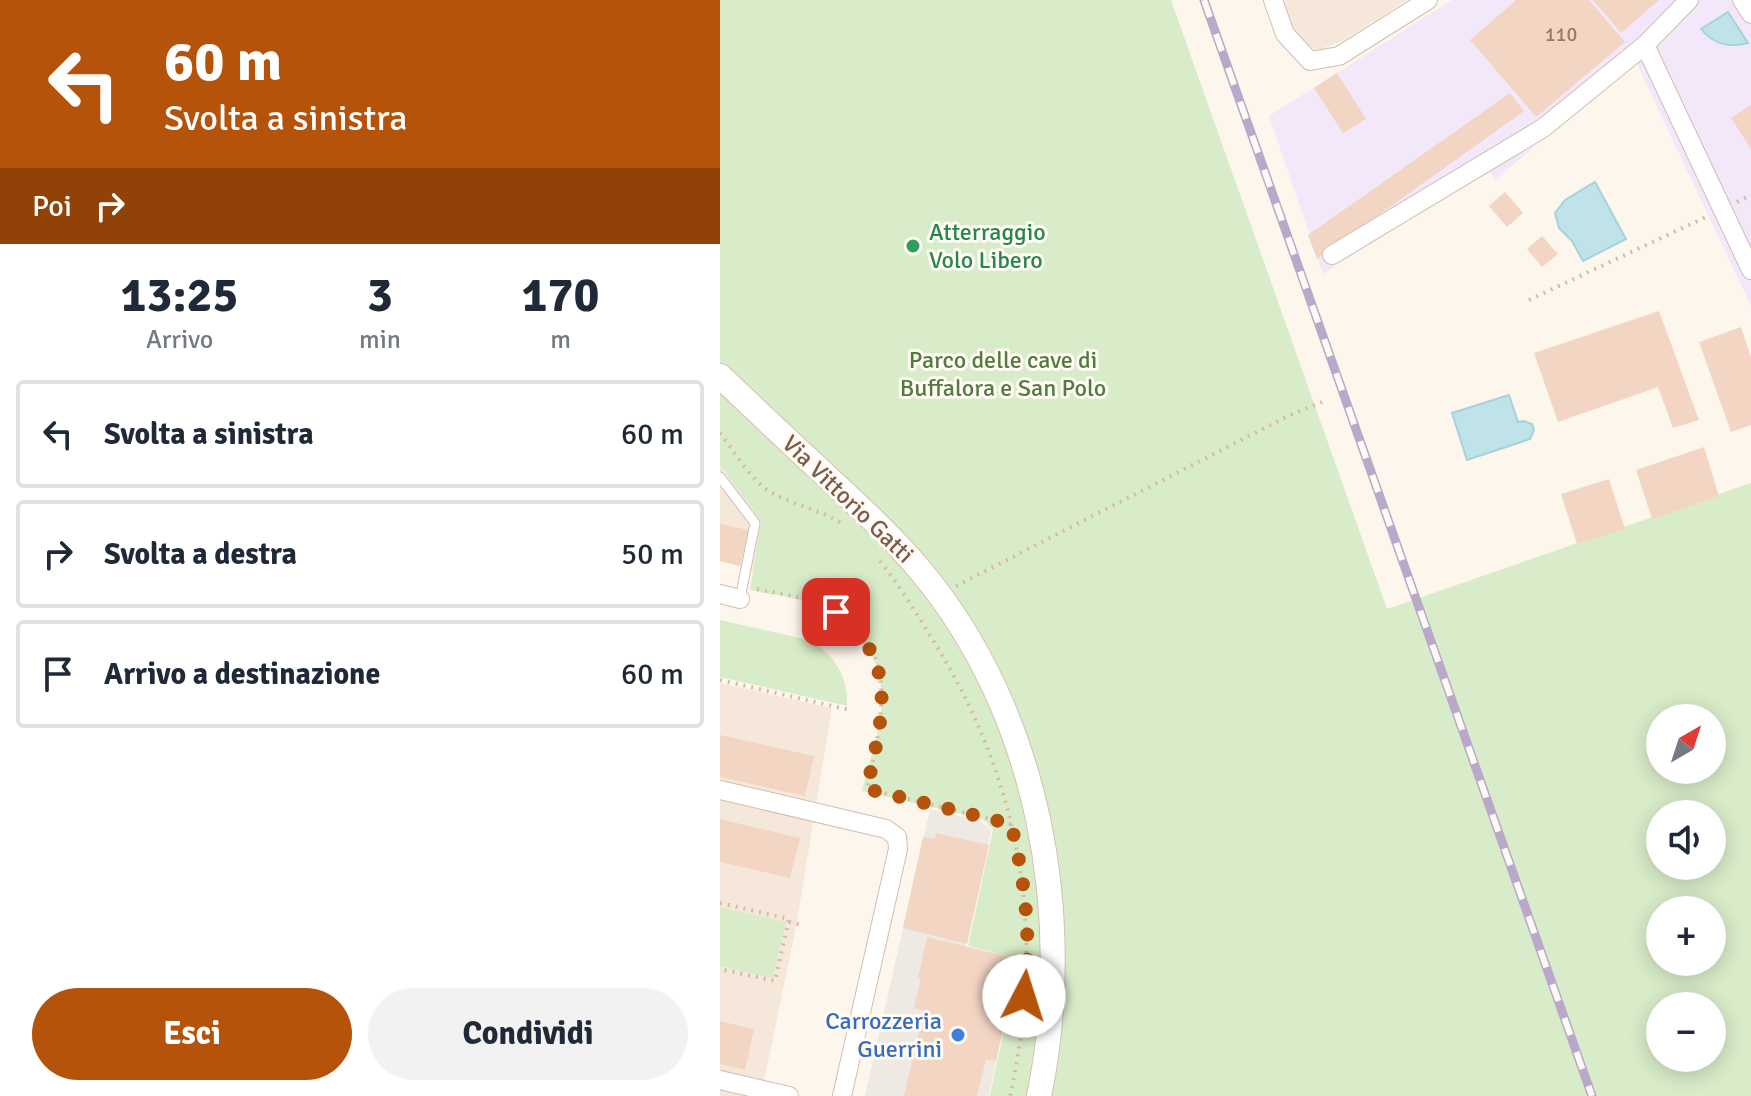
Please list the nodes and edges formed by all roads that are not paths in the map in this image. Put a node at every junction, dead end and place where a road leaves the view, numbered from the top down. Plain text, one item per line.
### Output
1 (1273, 0) edge
2 (1428, 0) edge
3 (1689, 0) edge
4 (1742, 0) edge
5 (1751, 14) edge
6 (1645, 45) junction
7 (1332, 255) dead end
8 (1751, 270) edge
9 (720, 376) edge
10 (720, 477) edge
11 (720, 594) edge
12 (740, 599) joint
13 (720, 790) edge
14 (720, 1080) edge
15 (789, 1096) edge
16 (842, 1096) edge
17 (1039, 1096) edge

1 - 2 street
3 - 6 street
4 - 5 street
6 - 7 street
6 - 8 street
9 - 17 street, Via Vittorio Gatti
10 - 12 lane
11 - 12 street
13 - 16 street
14 - 15 street

